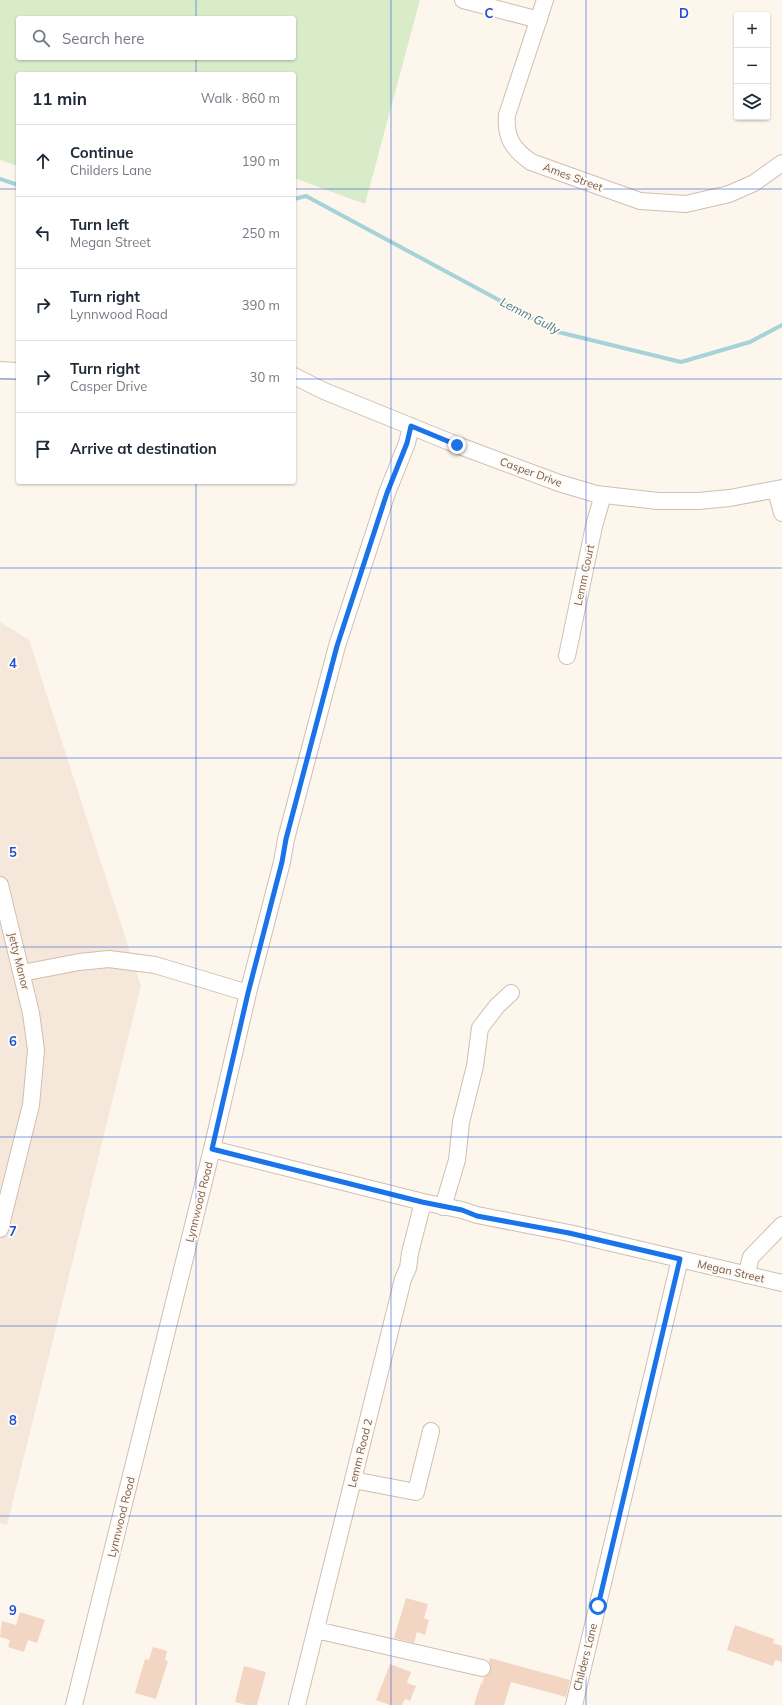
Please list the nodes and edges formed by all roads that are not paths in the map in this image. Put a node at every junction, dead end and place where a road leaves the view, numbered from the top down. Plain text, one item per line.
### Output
1 (464, 0) edge
2 (545, 0) edge
3 (539, 20) junction
4 (782, 163) edge
5 (0, 370) edge
6 (16, 371) edge
7 (296, 377) edge
8 (411, 426) junction
9 (779, 489) edge
10 (603, 495) junction
11 (782, 513) edge
12 (567, 656) dead end
13 (0, 885) edge
14 (22, 973) junction
15 (248, 993) junction
16 (512, 993) dead end
17 (212, 1149) junction
18 (422, 1202) junction
19 (443, 1207) junction
20 (782, 1225) edge
21 (0, 1229) edge
22 (680, 1259) junction
23 (746, 1275) junction
24 (782, 1283) edge
25 (431, 1431) dead end
26 (353, 1480) junction
27 (316, 1630) junction
28 (482, 1668) dead end
29 (74, 1705) edge
30 (297, 1705) edge
31 (574, 1705) edge

1 - 3 street
2 - 3 street, Ames Street
3 - 4 street, Ames Street
5 - 6 street
7 - 8 street, Casper Drive
8 - 10 street, Casper Drive
8 - 15 street, Lynnwood Road
9 - 10 street, Casper Drive
9 - 11 street
10 - 12 street, Lemm Court
13 - 14 street, Jetty Manor
14 - 15 street
14 - 21 street, Jetty Manor
15 - 17 street, Lynnwood Road
16 - 19 street
17 - 18 street, Megan Street
17 - 29 street, Lynnwood Road
18 - 19 street, Megan Street
18 - 26 street, Lemm Road 2
19 - 22 street, Megan Street
20 - 23 street
22 - 23 street, Megan Street
22 - 31 street, Childers Lane
23 - 24 street, Megan Street
25 - 26 street
26 - 27 street, Lemm Road 2
27 - 28 street
27 - 30 street, Lemm Road 2

